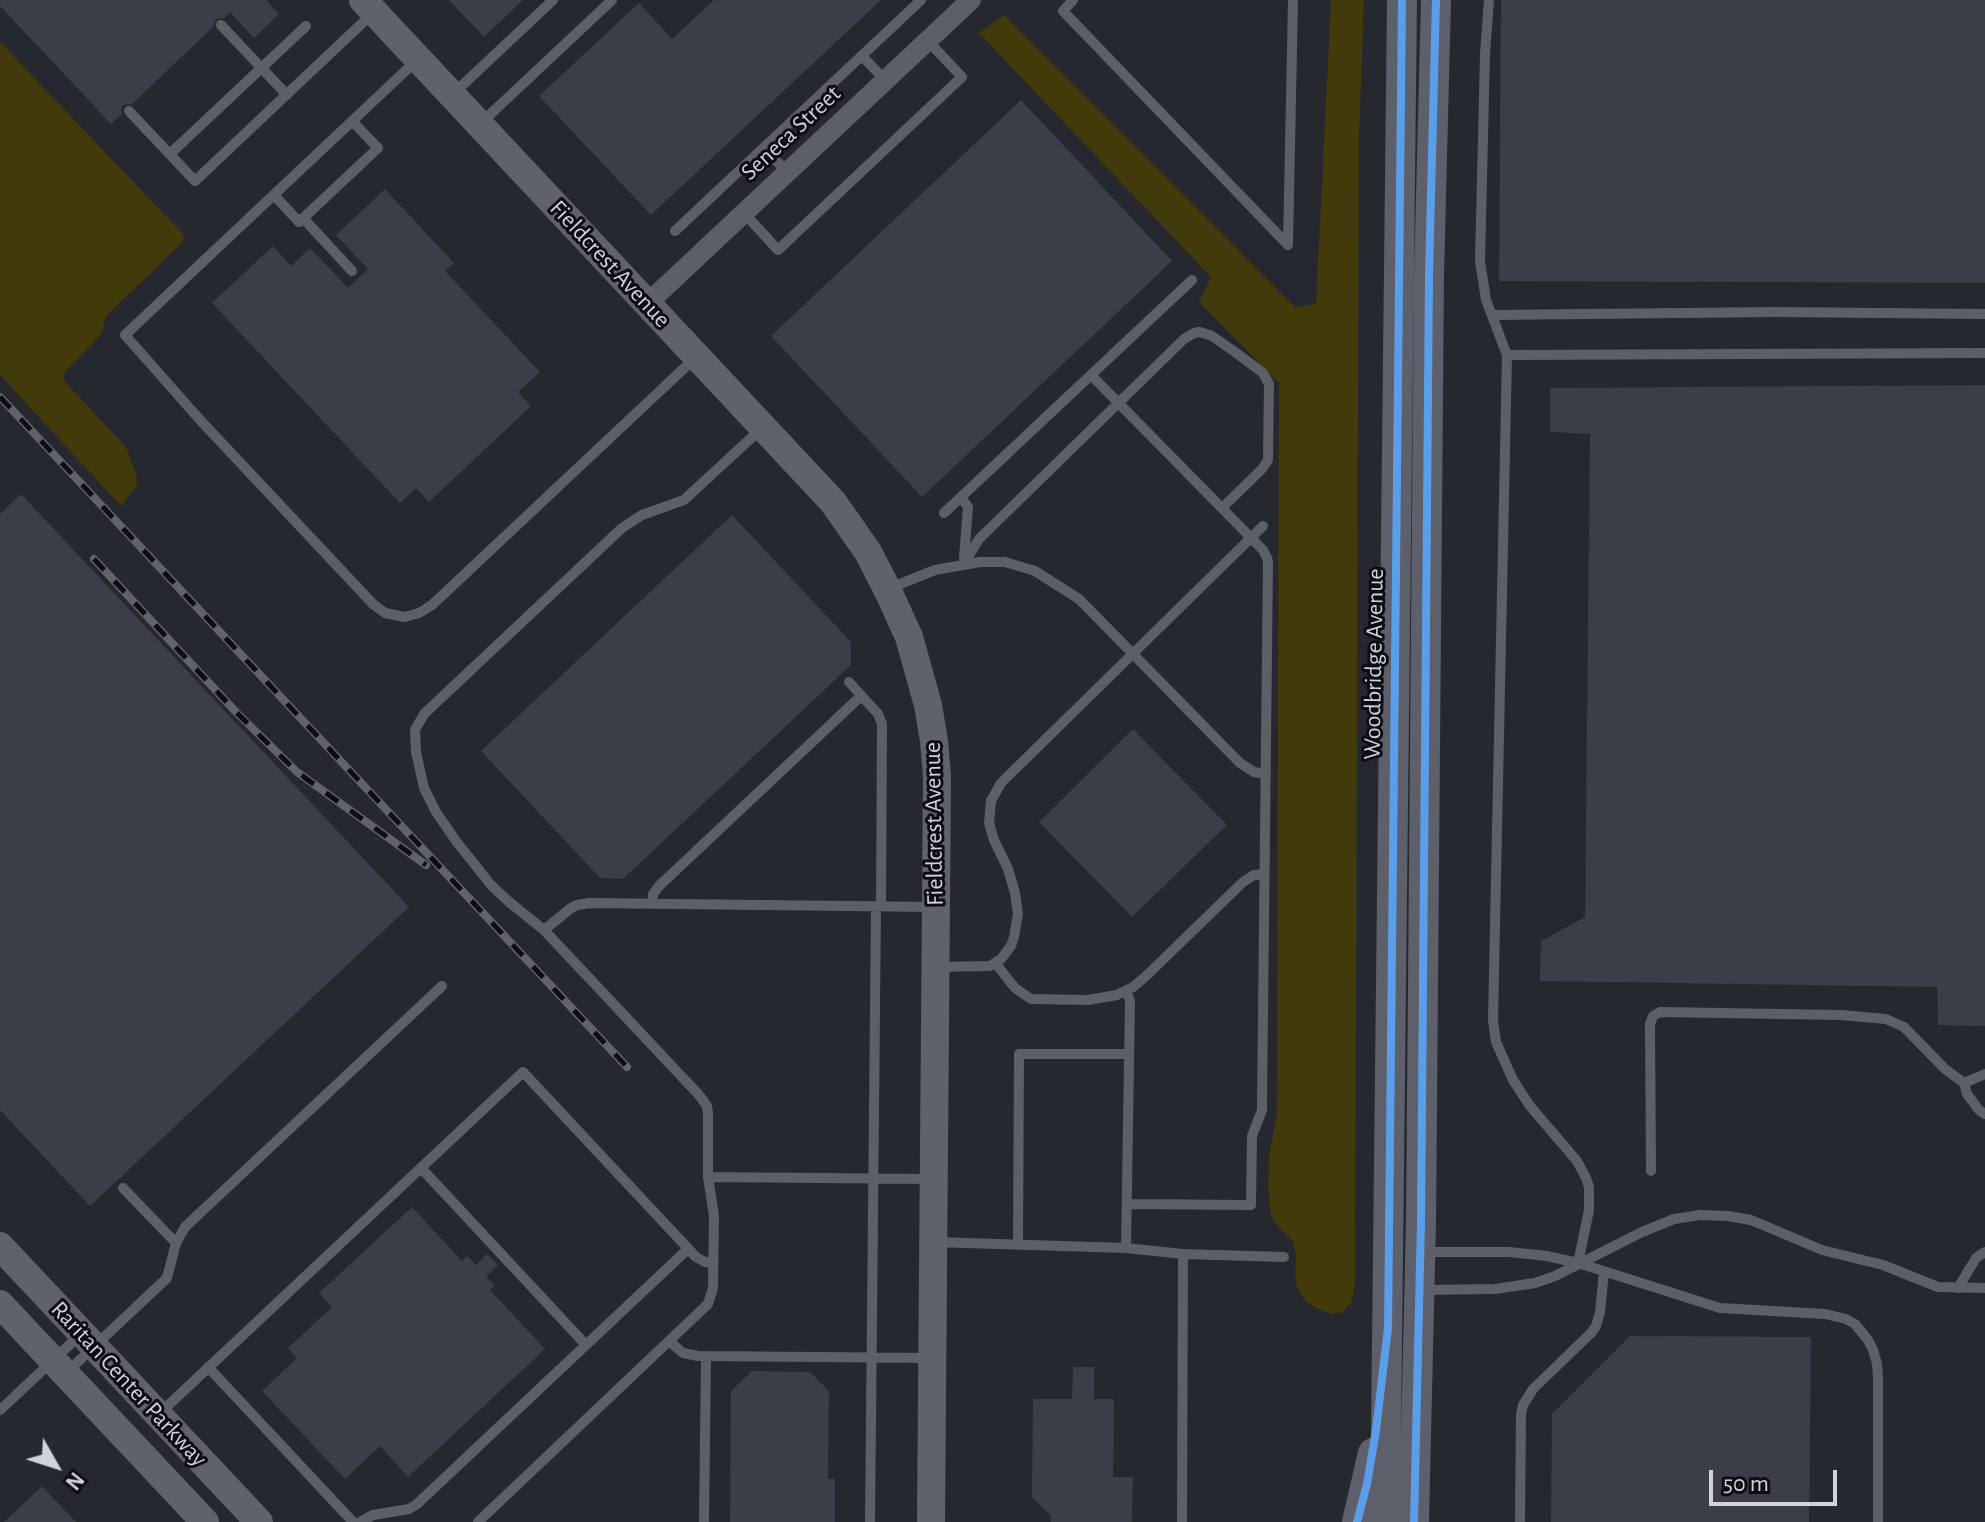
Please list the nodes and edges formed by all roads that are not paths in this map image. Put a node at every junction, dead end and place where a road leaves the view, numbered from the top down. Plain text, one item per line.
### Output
1 (553, 0) edge
2 (612, 0) edge
3 (921, 0) edge
4 (971, 0) edge
5 (1073, 0) edge
6 (1293, 0) edge
7 (1402, 0) edge
8 (1436, 0) edge
9 (1489, 0) edge
10 (369, 6) edge
11 (221, 25) dead end
12 (306, 26) dead end
13 (928, 41) junction
14 (862, 56) junction
15 (418, 59) junction
16 (262, 68) junction
17 (885, 80) junction
18 (287, 95) junction
19 (452, 95) junction
20 (129, 111) dead end
21 (352, 121) junction
22 (480, 125) junction
23 (764, 148) junction
24 (170, 154) junction
25 (787, 172) junction
26 (274, 195) junction
27 (744, 213) junction
28 (303, 218) junction
29 (675, 231) dead end
30 (352, 271) dead end
31 (1192, 280) dead end
32 (648, 303) junction
33 (1985, 314) edge
34 (1492, 315) junction
35 (1985, 353) edge
36 (1507, 355) junction
37 (697, 356) junction
38 (1091, 375) junction
39 (1119, 402) junction
40 (763, 427) junction
41 (961, 497) junction
42 (1222, 508) junction
43 (944, 513) dead end
44 (1263, 526) dead end
45 (1251, 538) junction
46 (964, 564) junction
47 (888, 589) junction
48 (1133, 654) junction
49 (849, 682) dead end
50 (861, 696) junction
51 (1266, 774) junction
52 (1264, 874) junction
53 (652, 904) junction
54 (879, 906) junction
55 (936, 907) junction
56 (544, 930) junction
57 (996, 964) junction
58 (935, 967) junction
59 (442, 986) dead end
60 (1126, 991) junction
61 (1129, 1054) junction
62 (1985, 1074) edge
63 (1964, 1083) junction
64 (1985, 1114) edge
65 (421, 1168) junction
66 (1651, 1171) dead end
67 (708, 1177) junction
68 (874, 1178) junction
69 (933, 1179) junction
70 (123, 1188) dead end
71 (1128, 1204) junction
72 (932, 1242) junction
73 (176, 1243) junction
74 (1018, 1245) junction
75 (0, 1246) edge
76 (1126, 1248) junction
77 (688, 1249) junction
78 (1388, 1252) junction
79 (1419, 1252) junction
80 (1985, 1252) edge
81 (1183, 1254) junction
82 (1284, 1257) dead end
83 (713, 1263) junction
84 (1578, 1263) junction
85 (1604, 1272) junction
86 (1958, 1288) junction
87 (1985, 1288) edge
88 (1388, 1290) junction
89 (1418, 1290) junction
90 (0, 1304) edge
91 (1388, 1328) junction
92 (88, 1340) junction
93 (670, 1342) junction
94 (586, 1345) junction
95 (706, 1356) junction
96 (872, 1358) junction
97 (931, 1358) junction
98 (59, 1367) junction
99 (208, 1367) junction
100 (0, 1410) edge
101 (158, 1415) junction
102 (205, 1522) edge
103 (259, 1522) edge
104 (353, 1522) edge
105 (360, 1522) edge
106 (478, 1522) edge
107 (704, 1522) edge
108 (870, 1522) edge
109 (931, 1522) edge
110 (1182, 1522) edge
111 (1357, 1522) edge
112 (1385, 1522) edge
113 (1414, 1522) edge
114 (1520, 1522) edge
115 (1878, 1522) edge

1 - 19 lane
2 - 22 lane
3 - 14 lane
4 - 13 street, Seneca Street
5 - 6 lane
7 - 78 main road, Woodbridge Avenue
8 - 79 main road
9 - 34 lane
10 - 15 street, Fieldcrest Avenue
10 - 18 lane
11 - 16 lane
12 - 16 lane
13 - 17 street, Seneca Street
13 - 27 lane
14 - 17 lane
14 - 23 lane
15 - 19 street, Fieldcrest Avenue
15 - 21 lane
16 - 18 lane
16 - 24 lane
17 - 25 street, Seneca Street
18 - 24 lane
19 - 22 street, Fieldcrest Avenue
20 - 24 lane
21 - 26 lane
21 - 28 lane
22 - 32 street, Fieldcrest Avenue
23 - 25 lane
23 - 29 lane
25 - 27 street, Seneca Street
26 - 28 lane
26 - 37 lane
27 - 32 street, Seneca Street
28 - 30 lane
31 - 38 lane
32 - 37 street, Fieldcrest Avenue
33 - 34 lane
34 - 36 lane
35 - 36 lane
36 - 84 lane
37 - 40 street, Fieldcrest Avenue
38 - 39 lane
38 - 41 lane
39 - 42 lane
39 - 42 lane
39 - 46 lane
40 - 47 street, Fieldcrest Avenue
40 - 56 lane
41 - 43 lane
41 - 46 lane
42 - 45 lane
44 - 45 lane
45 - 48 lane
45 - 51 lane
46 - 47 lane
46 - 48 lane
47 - 55 street, Fieldcrest Avenue
48 - 51 lane
48 - 57 lane
49 - 50 lane
50 - 53 lane
50 - 54 lane
51 - 52 lane
52 - 60 lane
52 - 71 lane
53 - 54 lane
53 - 56 lane
54 - 55 lane
54 - 68 lane
55 - 58 street, Fieldcrest Avenue
56 - 67 lane
57 - 58 lane
57 - 60 lane
58 - 69 street, Fieldcrest Avenue
59 - 73 lane
60 - 61 lane
61 - 71 lane
61 - 74 lane
62 - 63 lane
63 - 64 lane
63 - 66 lane
65 - 77 lane
65 - 94 lane
65 - 99 lane
67 - 68 lane
67 - 83 lane
68 - 69 lane
68 - 96 lane
69 - 72 street, Fieldcrest Avenue
70 - 73 lane
71 - 76 lane
72 - 74 lane
72 - 97 street, Fieldcrest Avenue
73 - 92 lane
74 - 76 lane
75 - 92 street, Raritan Center Parkway
76 - 81 lane
77 - 83 lane
77 - 94 lane
78 - 79 lane
78 - 88 main road, Woodbridge Avenue
79 - 84 lane
79 - 89 main road
80 - 86 lane
81 - 82 lane
81 - 110 lane
83 - 93 lane
84 - 85 lane
84 - 86 lane
84 - 89 lane
85 - 114 lane
85 - 115 lane
86 - 87 lane
88 - 89 lane
88 - 91 main road, Woodbridge Avenue
89 - 113 main road
90 - 98 street, Raritan Center Parkway
91 - 111 main road
91 - 112 main road, Woodbridge Avenue
92 - 98 lane
92 - 98 lane
92 - 101 street, Raritan Center Parkway
93 - 95 lane
93 - 106 lane
94 - 105 lane
95 - 96 lane
95 - 107 lane
96 - 97 lane
96 - 108 lane
97 - 109 street, Fieldcrest Avenue
98 - 100 lane
98 - 102 street, Raritan Center Parkway
99 - 101 lane
99 - 104 lane
101 - 103 street, Raritan Center Parkway

